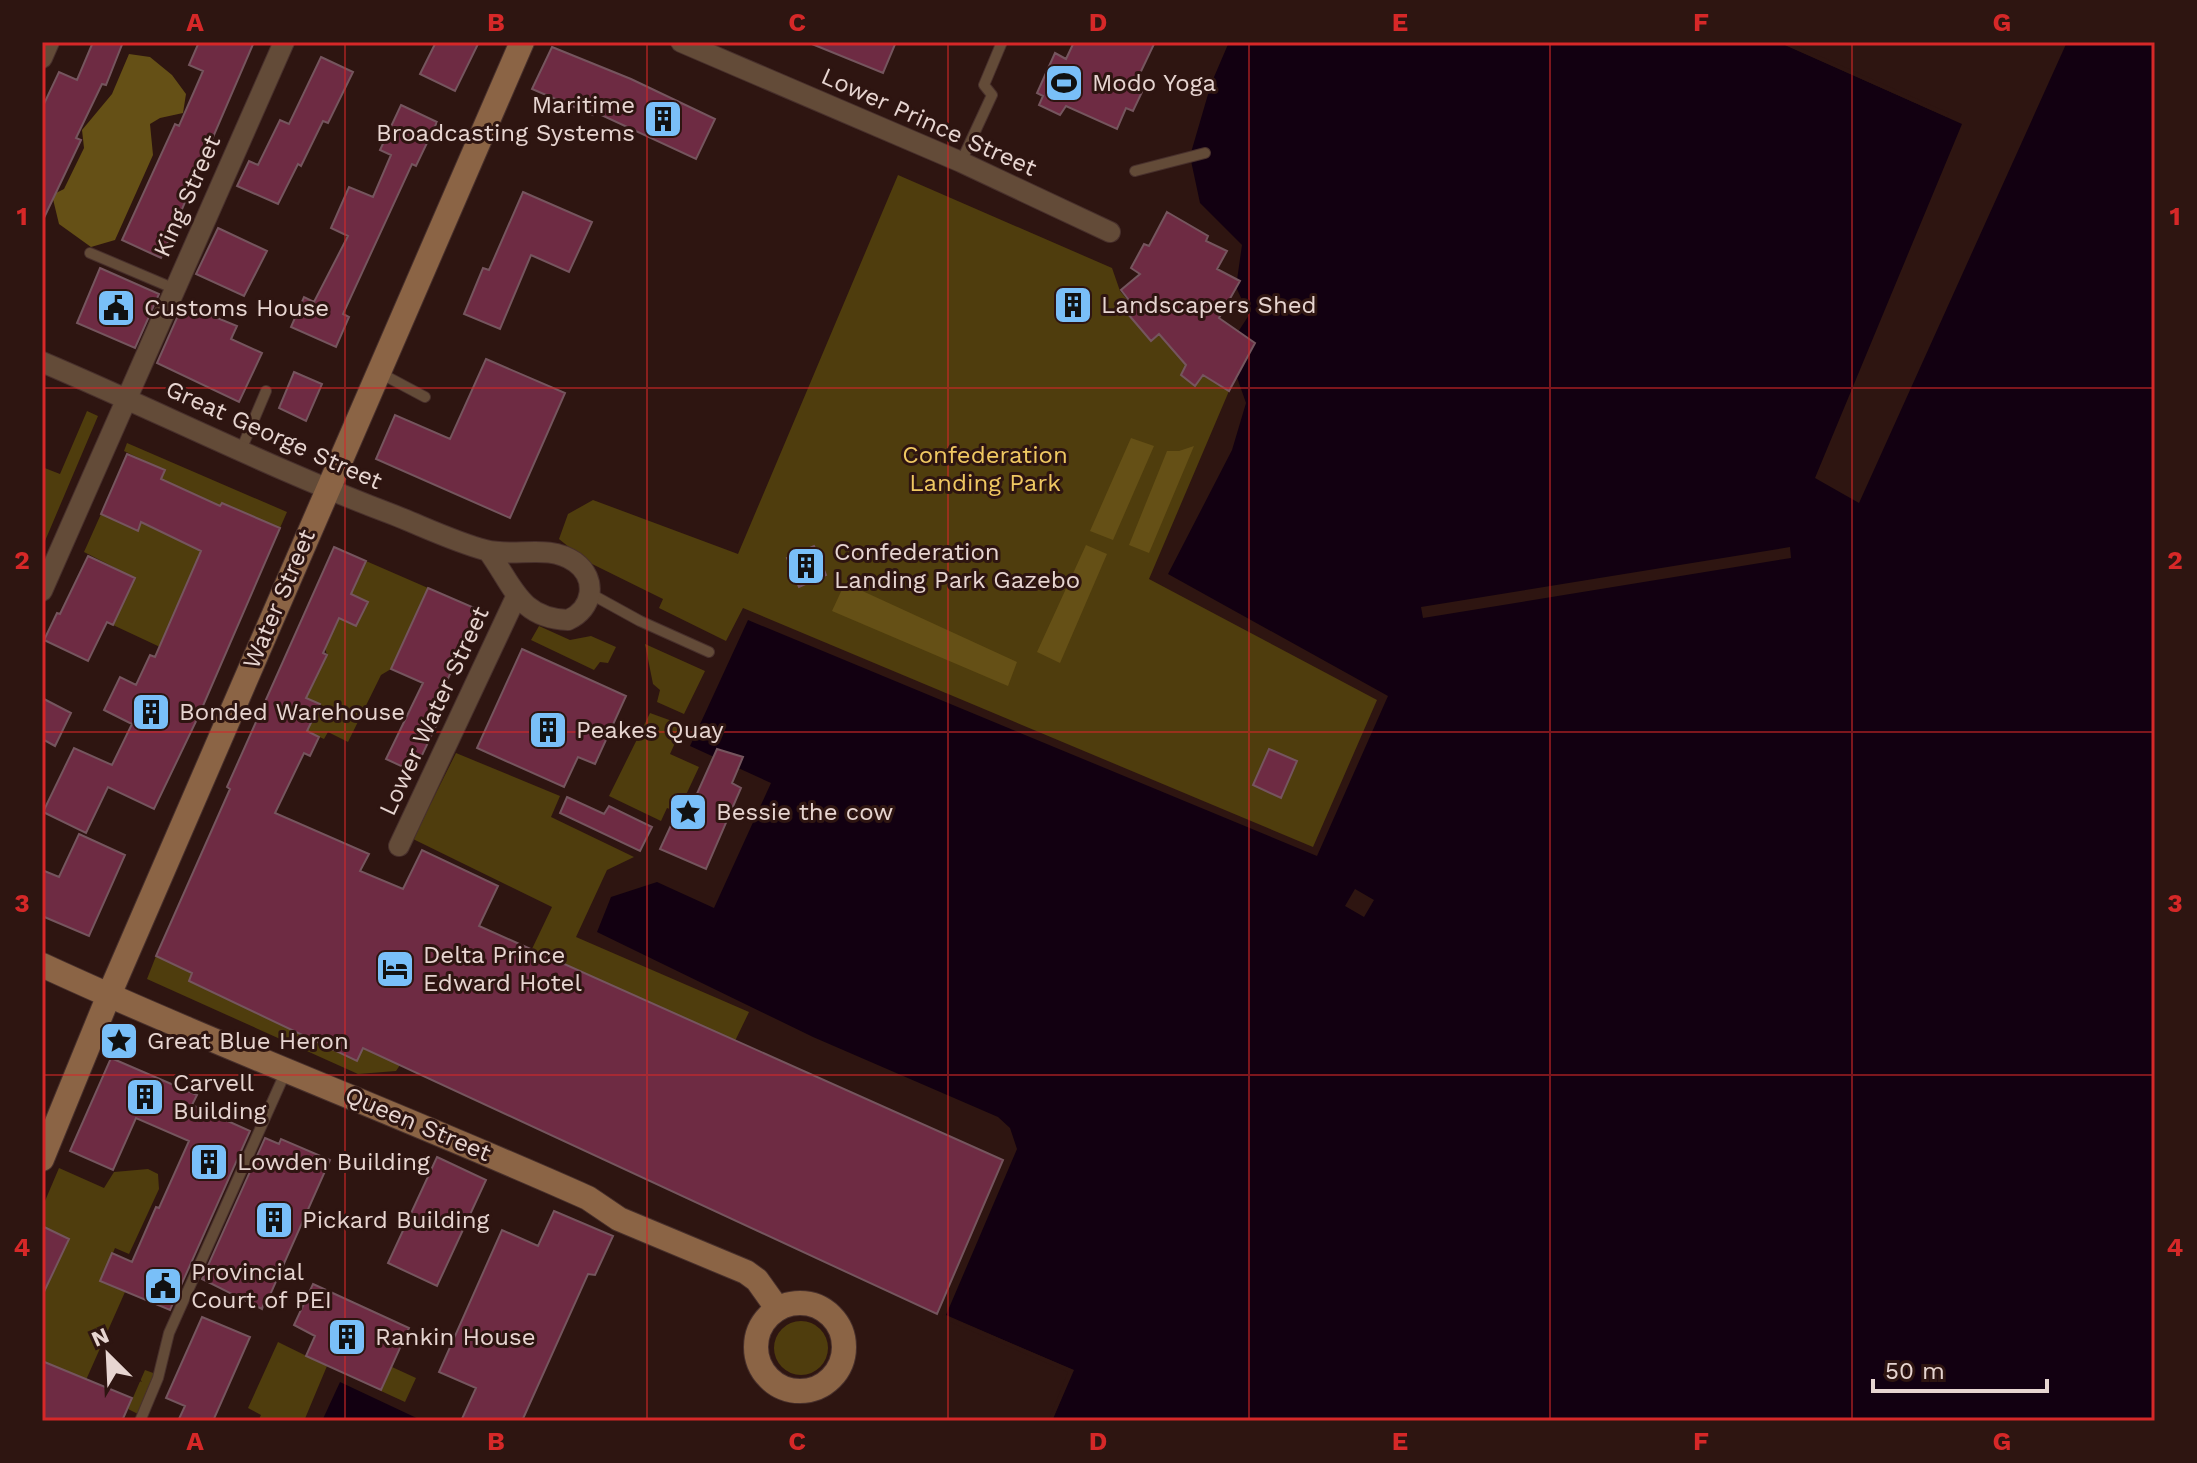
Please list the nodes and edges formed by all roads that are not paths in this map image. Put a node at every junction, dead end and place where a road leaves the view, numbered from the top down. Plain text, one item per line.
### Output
1 (49, 42) edge
2 (284, 42) edge
3 (522, 42) edge
4 (681, 42) edge
5 (1002, 42) edge
6 (42, 58) edge
7 (1205, 153) dead end
8 (961, 162) junction
9 (1135, 171) dead end
10 (1110, 232) dead end
11 (90, 253) dead end
12 (175, 289) junction
13 (42, 362) edge
14 (378, 372) junction
15 (266, 391) dead end
16 (425, 397) dead end
17 (126, 398) junction
18 (241, 450) junction
19 (327, 490) junction
20 (488, 551) junction
21 (42, 591) edge
22 (591, 594) junction
23 (516, 597) junction
24 (709, 652) dead end
25 (399, 846) dead end
26 (42, 965) edge
27 (109, 995) junction
28 (286, 1071) junction
29 (42, 1159) edge
30 (777, 1308) dead end
31 (140, 1421) edge

1 - 6 street
2 - 12 street, King Street
3 - 14 street, Water Street
4 - 8 street, Lower Prince Street
5 - 8 lane
7 - 9 lane
8 - 10 street, Lower Prince Street
11 - 12 lane
12 - 17 street, King Street
13 - 17 street, Great George Street
14 - 16 lane
14 - 19 street, Water Street
15 - 18 lane
17 - 18 street, Great George Street
17 - 21 street, King Street
18 - 19 street, Great George Street
19 - 20 street, Great George Street
19 - 27 street, Water Street
20 - 22 street, Great George Street
20 - 23 street
22 - 23 street
22 - 24 lane
23 - 25 street, Lower Water Street
26 - 27 street, Queen Street
27 - 28 street, Queen Street
27 - 29 street, Water Street
28 - 30 street, Queen Street
28 - 31 lane

